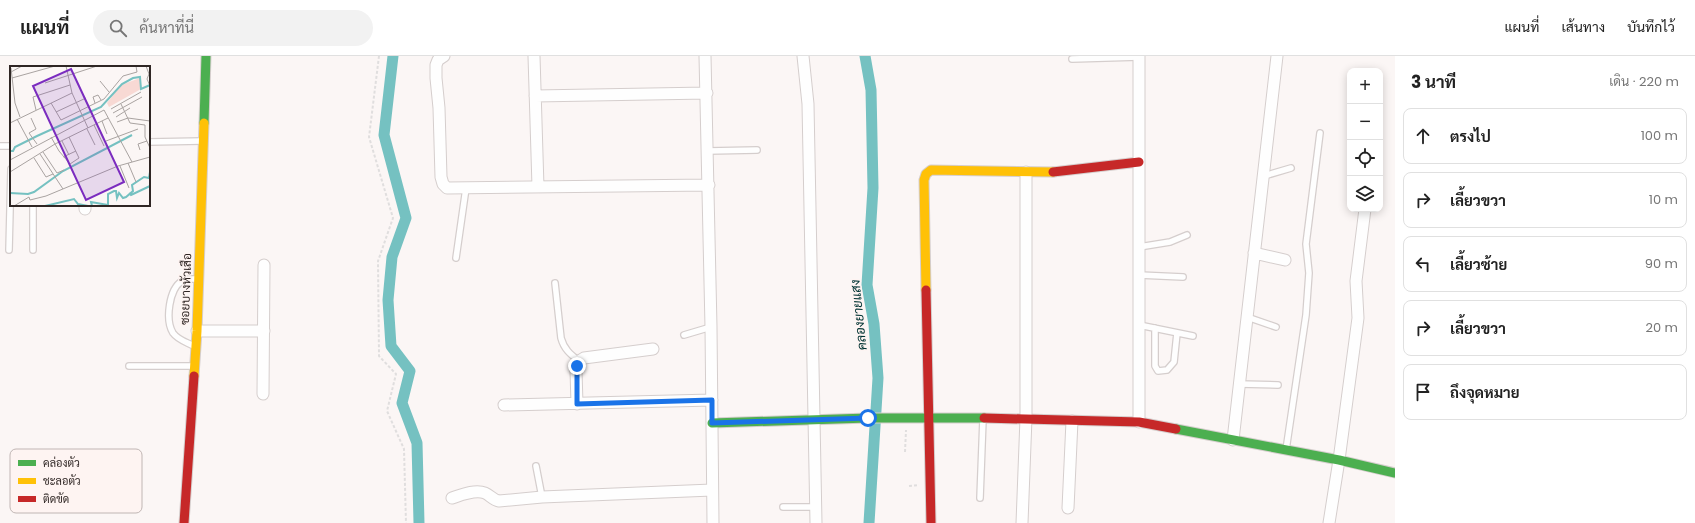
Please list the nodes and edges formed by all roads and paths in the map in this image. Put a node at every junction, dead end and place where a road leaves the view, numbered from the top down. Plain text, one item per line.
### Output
1 (206, 56) edge
2 (379, 56) edge
3 (444, 56) edge
4 (534, 56) edge
5 (705, 56) edge
6 (803, 56) edge
7 (1139, 56) edge
8 (1278, 56) edge
9 (1072, 59) dead end
10 (707, 93) junction
11 (535, 96) junction
12 (1320, 133) dead end
13 (202, 141) junction
14 (150, 142) edge
15 (757, 150) dead end
16 (708, 151) junction
17 (1139, 162) junction
18 (1291, 168) dead end
19 (1026, 172) junction
20 (1264, 176) junction
21 (709, 185) junction
22 (538, 186) junction
23 (466, 188) junction
24 (10, 206) edge
25 (33, 206) edge
26 (1365, 212) edge
27 (1187, 235) dead end
28 (1139, 247) junction
29 (9, 250) dead end
30 (33, 250) dead end
31 (1254, 253) junction
32 (456, 258) dead end
33 (1285, 260) dead end
34 (264, 265) dead end
35 (1139, 275) junction
36 (1183, 277) dead end
37 (198, 279) junction
38 (555, 283) dead end
39 (1247, 317) junction
40 (1139, 325) junction
41 (711, 327) junction
42 (1276, 327) dead end
43 (1155, 328) junction
44 (197, 331) junction
45 (264, 331) junction
46 (1177, 333) junction
47 (684, 334) dead end
48 (1193, 336) dead end
49 (196, 347) junction
50 (654, 350) dead end
51 (579, 361) junction
52 (129, 366) dead end
53 (194, 366) junction
54 (1239, 384) junction
55 (1278, 385) dead end
56 (263, 394) dead end
57 (712, 400) junction
58 (577, 404) junction
59 (504, 405) dead end
60 (983, 418) junction
61 (1026, 418) junction
62 (906, 419) junction
63 (928, 419) junction
64 (814, 420) junction
65 (1072, 421) junction
66 (1139, 422) junction
67 (712, 423) junction
68 (1233, 440) junction
69 (1290, 451) junction
70 (905, 452) dead end
71 (1339, 460) junction
72 (536, 466) dead end
73 (1395, 473) edge
74 (712, 490) junction
75 (542, 497) junction
76 (452, 498) dead end
77 (980, 498) dead end
78 (783, 507) dead end
79 (816, 507) junction
80 (1068, 508) dead end
81 (184, 523) edge
82 (406, 523) edge
83 (713, 523) edge
84 (816, 523) edge
85 (931, 523) edge
86 (1022, 523) edge
87 (1329, 523) edge

1 - 13 street, ซอยบางหัวเสือ
2 - 82 path
3 - 23 street
4 - 11 street
5 - 10 street
6 - 64 street
7 - 9 lane
7 - 17 street
8 - 20 street
10 - 11 street
10 - 16 street
11 - 22 street
12 - 69 lane
13 - 14 lane
13 - 37 street, ซอยบางหัวเสือ
15 - 16 lane
16 - 21 street
17 - 19 street
17 - 28 street
18 - 20 lane
19 - 61 street
19 - 63 street
20 - 31 street
21 - 22 street
21 - 41 street
22 - 23 street
23 - 32 lane
24 - 29 lane
25 - 30 lane
26 - 71 street
27 - 28 lane
28 - 35 street
31 - 33 street
31 - 39 street
34 - 45 street
35 - 36 lane
35 - 40 street
37 - 44 street, ซอยบางหัวเสือ
37 - 49 lane
38 - 51 lane
39 - 42 lane
39 - 54 street
40 - 43 lane
40 - 66 street
41 - 47 lane
41 - 57 street
43 - 46 lane
43 - 46 lane
44 - 45 street
44 - 49 street, ซอยบางหัวเสือ
45 - 56 street
46 - 48 lane
49 - 53 street, ซอยบางหัวเสือ
50 - 51 street
51 - 58 street
52 - 53 lane
53 - 81 street, ซอยบางหัวเสือ
54 - 55 lane
54 - 68 street
57 - 58 street
57 - 67 street
58 - 59 street
60 - 61 street
60 - 63 street
60 - 77 lane
61 - 65 street
61 - 86 street
62 - 63 street
62 - 64 street
62 - 70 path
63 - 85 street
64 - 67 street
64 - 79 street
65 - 66 street
65 - 80 street
66 - 68 street
67 - 74 street
68 - 69 street
69 - 71 street
71 - 73 street
71 - 87 street
72 - 75 lane
74 - 75 street
74 - 83 street
75 - 76 street
78 - 79 lane
79 - 84 street

